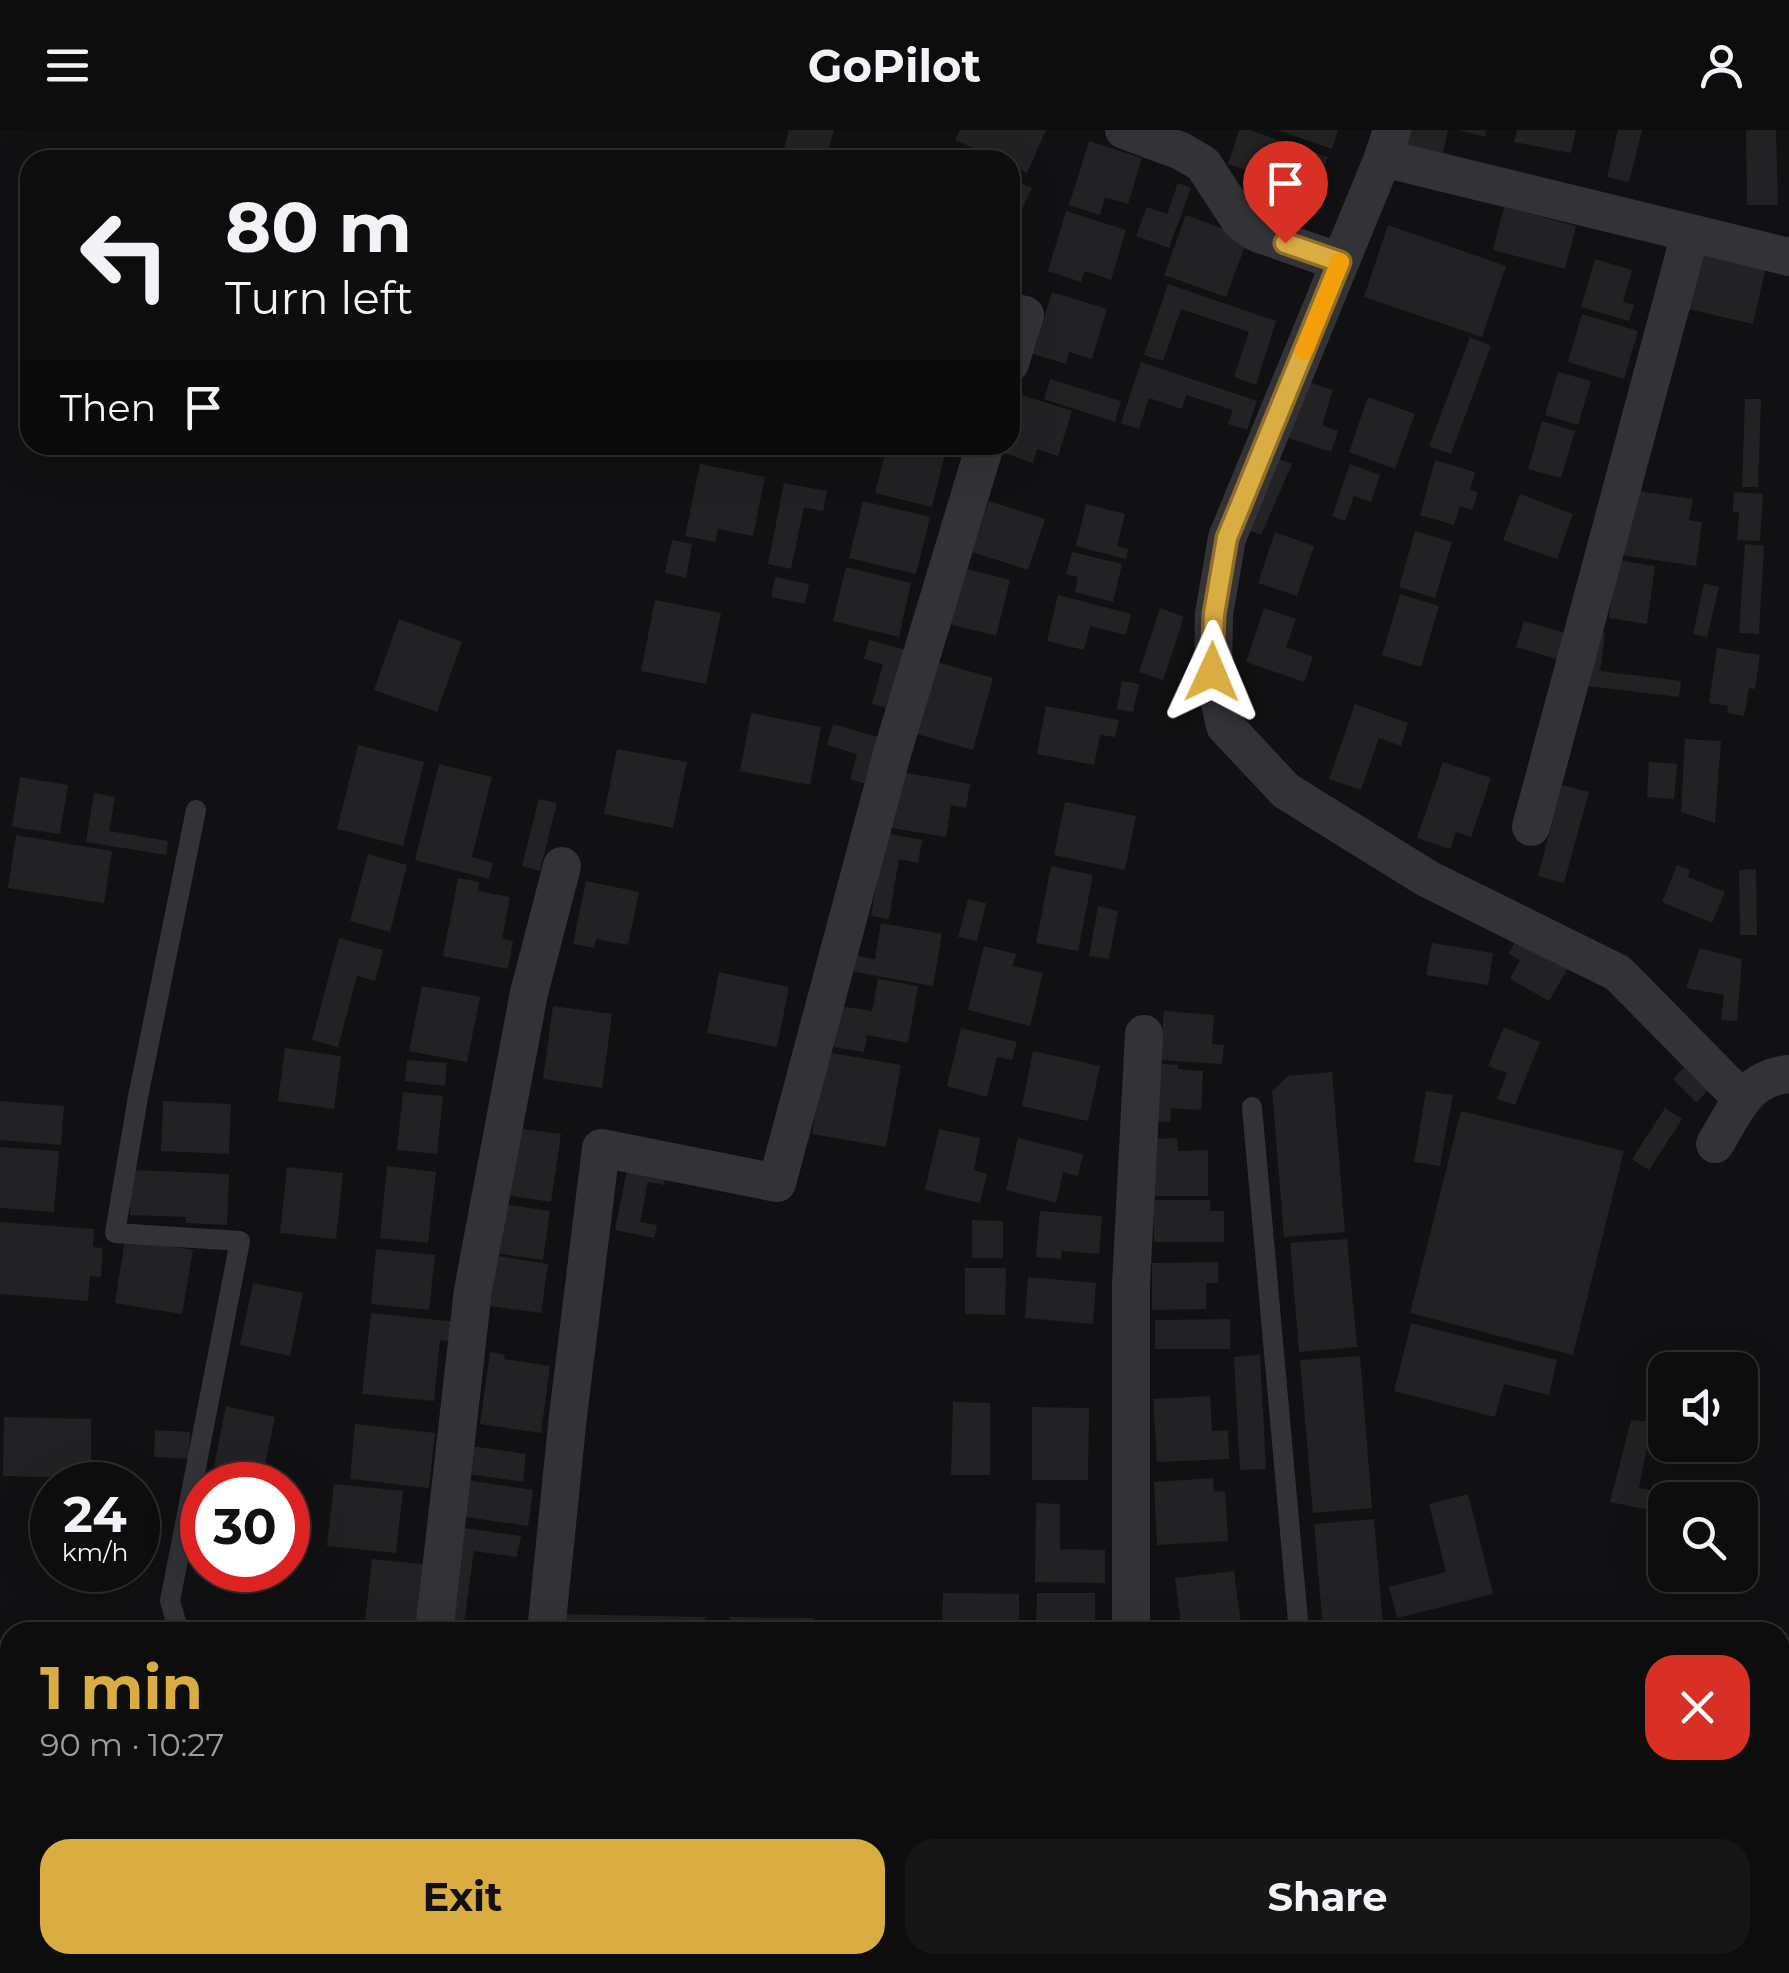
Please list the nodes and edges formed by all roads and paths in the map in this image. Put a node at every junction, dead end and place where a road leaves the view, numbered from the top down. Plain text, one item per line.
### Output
1 (1124, 130) edge
2 (1388, 144) edge
3 (1690, 234) junction
4 (1789, 257) edge
5 (1340, 262) junction
6 (982, 455) edge
7 (196, 810) dead end
8 (1531, 828) dead end
9 (562, 866) dead end
10 (1144, 1034) dead end
11 (1789, 1074) edge
12 (1742, 1099) junction
13 (1252, 1107) dead end
14 (1716, 1144) dead end
15 (176, 1622) edge
16 (435, 1622) edge
17 (547, 1622) edge
18 (1130, 1622) edge
19 (1299, 1622) edge

1 - 5 street
2 - 3 street
2 - 5 street
3 - 4 street
3 - 8 street
5 - 12 street
6 - 17 street
7 - 15 lane
9 - 16 street
10 - 18 street
11 - 12 street
12 - 14 street
13 - 19 lane

